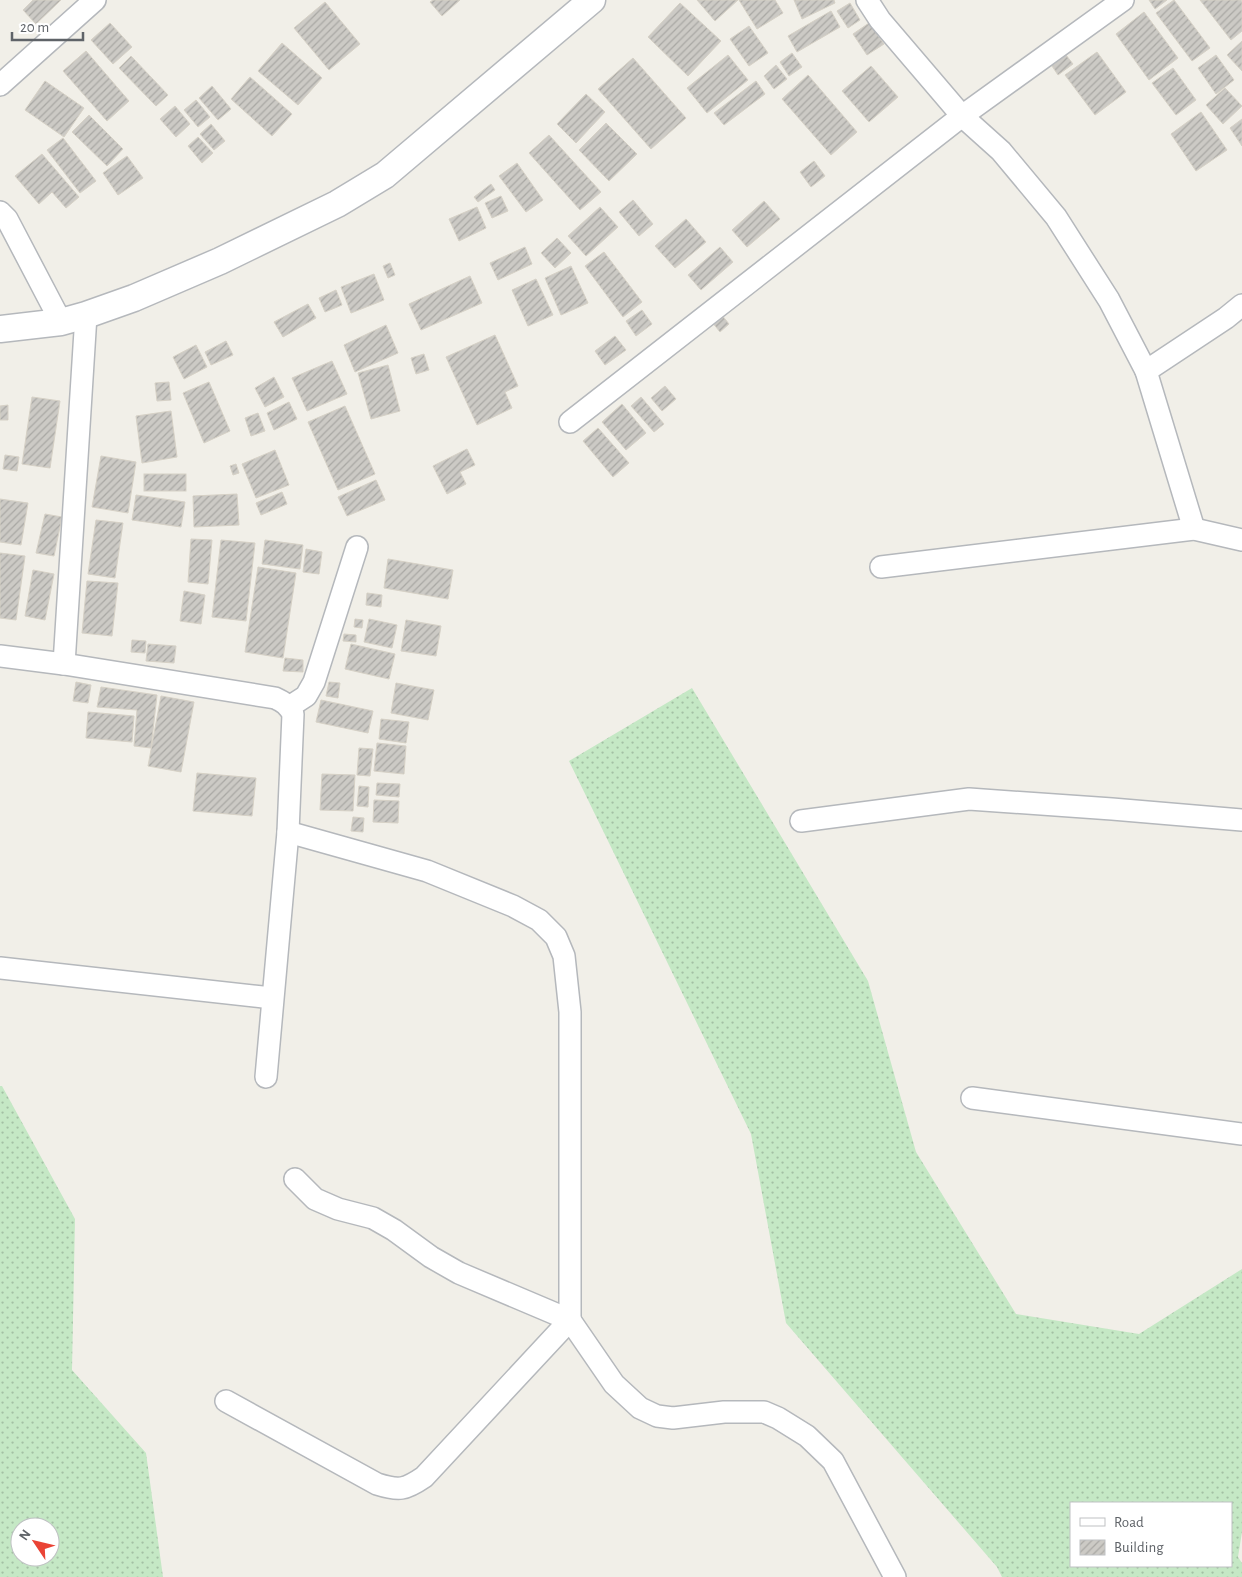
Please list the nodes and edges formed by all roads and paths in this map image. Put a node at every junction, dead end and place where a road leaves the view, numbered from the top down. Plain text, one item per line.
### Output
1 (95, 0) edge
2 (592, 0) edge
3 (867, 0) edge
4 (1123, 0) edge
5 (0, 85) edge
6 (962, 116) junction
7 (0, 212) edge
8 (1242, 305) edge
9 (86, 316) junction
10 (61, 322) junction
11 (0, 329) edge
12 (1146, 371) junction
13 (570, 422) dead end
14 (1194, 528) junction
15 (1242, 540) edge
16 (357, 547) dead end
17 (881, 567) dead end
18 (0, 656) edge
19 (64, 664) junction
20 (289, 707) junction
21 (1242, 820) edge
22 (801, 821) dead end
23 (288, 832) junction
24 (0, 968) edge
25 (272, 998) junction
26 (266, 1077) dead end
27 (972, 1098) dead end
28 (1242, 1134) edge
29 (295, 1179) dead end
30 (570, 1320) junction
31 (226, 1401) dead end
32 (894, 1577) edge

1 - 5 street
2 - 9 street
3 - 6 street
4 - 6 street
6 - 12 street
6 - 13 street
7 - 10 street
8 - 12 street
9 - 10 street
9 - 19 street
10 - 11 street
12 - 14 street
14 - 15 street
14 - 17 street
16 - 20 street
18 - 19 street
19 - 20 street
20 - 23 street
21 - 22 street
23 - 25 street
23 - 30 street
24 - 25 street
25 - 26 street
27 - 28 street
29 - 30 street
30 - 31 street
30 - 32 street

